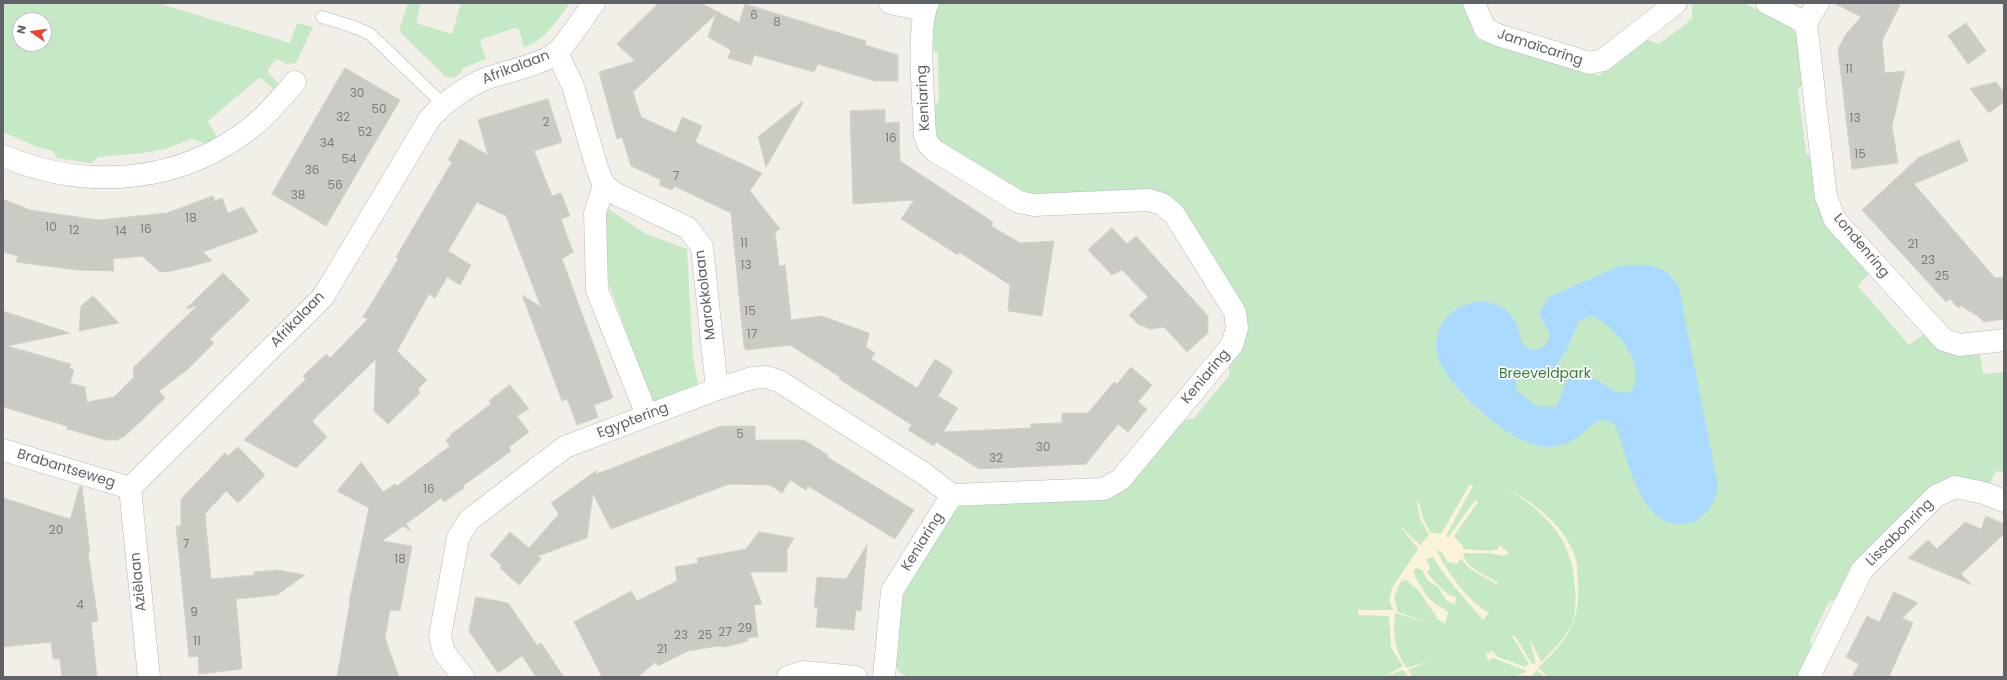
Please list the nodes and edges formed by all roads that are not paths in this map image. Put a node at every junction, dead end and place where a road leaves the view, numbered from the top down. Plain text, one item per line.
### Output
1 (594, 3) edge
2 (890, 3) edge
3 (1474, 3) edge
4 (1676, 3) edge
5 (1767, 3) edge
6 (1818, 3) edge
7 (926, 7) edge
8 (322, 17) dead end
9 (1806, 23) junction
10 (557, 53) junction
11 (295, 82) dead end
12 (443, 104) junction
13 (3, 156) edge
14 (604, 185) junction
15 (2004, 340) edge
16 (717, 389) junction
17 (648, 415) junction
18 (3, 450) edge
19 (130, 488) junction
20 (952, 495) junction
21 (2004, 501) edge
22 (148, 677) edge
23 (463, 677) edge
24 (788, 677) edge
25 (856, 677) edge
26 (884, 677) edge
27 (1809, 677) edge

1 - 10 street, Afrikalaan
2 - 7 street
3 - 4 street, Jamaïcaring
5 - 9 street
6 - 9 street
7 - 20 street, Keniaring
8 - 12 lane
9 - 15 street, Londenring
10 - 12 street, Afrikalaan
10 - 14 street
11 - 13 street
12 - 19 street, Afrikalaan
14 - 16 street, Marokkolaan
14 - 17 street
16 - 17 street, Egyptering
16 - 20 street, Egyptering
17 - 23 street, Egyptering
18 - 19 street, Brabantseweg
19 - 22 street, Aziëlaan
20 - 26 street, Keniaring
21 - 27 street, Lissabonring
24 - 25 street

